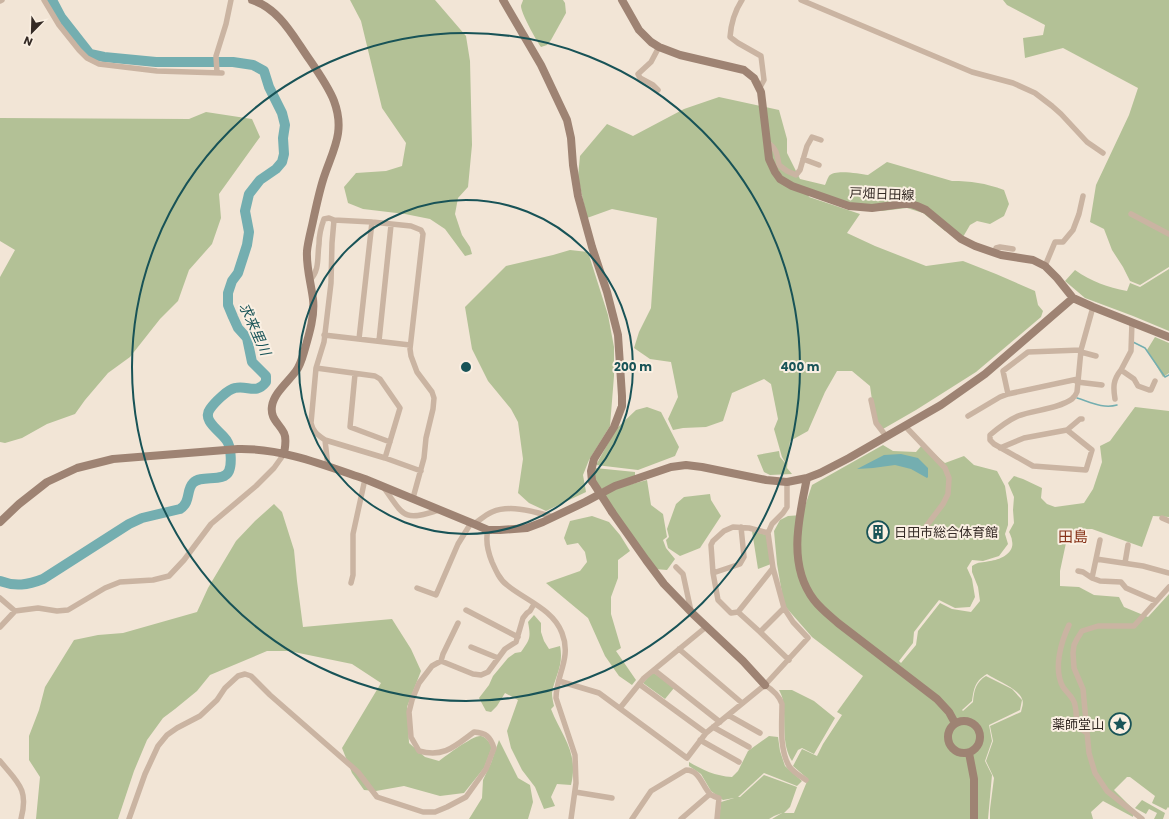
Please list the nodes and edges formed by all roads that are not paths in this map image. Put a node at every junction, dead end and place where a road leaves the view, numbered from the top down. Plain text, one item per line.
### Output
1 (44, 0) edge
2 (231, 0) edge
3 (254, 0) edge
4 (503, 0) edge
5 (622, 0) edge
6 (742, 0) edge
7 (801, 0) edge
8 (659, 47) junction
9 (759, 89) junction
10 (658, 90) dead end
11 (821, 140) dead end
12 (767, 142) junction
13 (1103, 153) dead end
14 (803, 159) junction
15 (819, 165) dead end
16 (1082, 196) dead end
17 (1131, 214) dead end
18 (334, 220) junction
19 (372, 222) junction
20 (391, 225) junction
21 (1169, 234) edge
22 (1012, 250) dead end
23 (995, 253) junction
24 (1045, 266) junction
25 (310, 280) junction
26 (1073, 298) junction
27 (1093, 307) junction
28 (1132, 322) junction
29 (324, 335) junction
30 (1169, 337) edge
31 (359, 339) junction
32 (379, 341) junction
33 (410, 345) junction
34 (1081, 351) junction
35 (1096, 356) dead end
36 (316, 368) junction
37 (1121, 370) junction
38 (355, 374) junction
39 (1077, 380) junction
40 (1156, 381) dead end
41 (1102, 385) dead end
42 (1008, 394) junction
43 (1115, 399) dead end
44 (871, 400) dead end
45 (968, 416) dead end
46 (1082, 419) dead end
47 (905, 426) junction
48 (1067, 430) junction
49 (886, 436) junction
50 (325, 440) junction
51 (390, 442) junction
52 (1000, 448) junction
53 (284, 454) junction
54 (385, 458) junction
55 (328, 467) junction
56 (421, 472) junction
57 (807, 478) junction
58 (365, 479) junction
59 (787, 482) junction
60 (383, 486) junction
61 (412, 498) junction
62 (439, 510) junction
63 (554, 517) junction
64 (1162, 518) dead end
65 (0, 521) edge
66 (1169, 521) edge
67 (473, 524) junction
68 (741, 527) junction
69 (488, 530) junction
70 (768, 533) junction
71 (918, 537) dead end
72 (1100, 540) dead end
73 (1128, 546) dead end
74 (1096, 559) junction
75 (1125, 563) junction
76 (676, 568) dead end
77 (773, 568) junction
78 (1078, 571) dead end
79 (713, 573) junction
80 (1169, 573) edge
81 (1092, 578) junction
82 (351, 583) dead end
83 (1169, 587) edge
84 (417, 588) dead end
85 (0, 598) edge
86 (1156, 601) junction
87 (534, 604) junction
88 (784, 608) junction
89 (466, 610) dead end
90 (15, 611) junction
91 (738, 612) junction
92 (692, 613) junction
93 (458, 623) dead end
94 (1069, 625) dead end
95 (0, 626) edge
96 (706, 627) junction
97 (760, 632) junction
98 (518, 637) junction
99 (471, 647) dead end
100 (679, 649) junction
101 (498, 658) junction
102 (789, 660) junction
103 (441, 661) junction
104 (654, 670) junction
105 (559, 681) junction
106 (639, 684) junction
107 (766, 685) junction
108 (742, 703) junction
109 (620, 708) junction
110 (728, 715) junction
111 (720, 722) junction
112 (955, 723) junction
113 (713, 727) junction
114 (706, 733) junction
115 (760, 733) dead end
116 (1088, 733) junction
117 (700, 740) junction
118 (749, 747) dead end
119 (969, 753) junction
120 (0, 761) edge
121 (738, 762) dead end
122 (806, 780) dead end
123 (575, 792) junction
124 (710, 794) junction
125 (612, 798) dead end
126 (571, 817) edge
127 (21, 819) edge
128 (129, 819) edge
129 (566, 819) edge
130 (632, 819) edge
131 (681, 819) edge
132 (717, 819) edge
133 (974, 819) edge
134 (1142, 819) edge

1 - 2 street
3 - 25 street
4 - 92 street, bridge
5 - 8 street, 戸畑日田線
6 - 9 street
7 - 13 street
8 - 9 street, 戸畑日田線
8 - 10 street
9 - 12 street, 戸畑日田線
11 - 14 street
12 - 14 street
12 - 23 street, 戸畑日田線
14 - 15 street
16 - 24 street
17 - 21 street
18 - 19 street
18 - 25 street
18 - 29 street
19 - 20 street
19 - 31 street
20 - 32 street
20 - 33 street
22 - 23 street
23 - 24 street, 戸畑日田線
24 - 26 street, 戸畑日田線
25 - 53 street
26 - 27 street, 戸畑日田線
26 - 47 street
27 - 28 street, 戸畑日田線
27 - 34 street
28 - 30 street, 戸畑日田線
28 - 37 street
29 - 31 street
29 - 36 street
31 - 32 street
32 - 33 street
33 - 56 street
34 - 35 street
34 - 39 street
34 - 42 street
36 - 38 street
36 - 50 street
37 - 40 street
37 - 43 street
38 - 51 street
38 - 51 street
39 - 41 street
39 - 42 street
39 - 52 street
42 - 45 street
44 - 49 street
46 - 48 street
47 - 49 street
47 - 71 street
48 - 52 street
48 - 52 street
49 - 57 street
50 - 54 street
50 - 55 street
51 - 54 street
53 - 55 street
53 - 65 street
53 - 90 street
54 - 56 street
55 - 58 street
56 - 61 street
57 - 59 street
57 - 112 street
58 - 60 street
58 - 82 street
59 - 63 street
59 - 70 street
60 - 61 street
60 - 62 street
61 - 62 street
62 - 67 street
63 - 67 street
63 - 69 street
64 - 66 street
67 - 69 street
67 - 84 street
68 - 70 street
68 - 79 street
68 - 79 street
69 - 87 street
70 - 77 street
72 - 74 street
73 - 75 street
74 - 75 street
74 - 81 street
75 - 80 street
76 - 92 street
77 - 88 street
77 - 91 street
78 - 81 street
79 - 91 street
81 - 86 street
83 - 86 street
85 - 90 street
86 - 116 street
87 - 98 street
87 - 105 street
88 - 97 street
88 - 102 street
89 - 98 street
90 - 95 street
91 - 97 street
92 - 96 street
93 - 103 street
94 - 116 street
96 - 100 street
96 - 107 street
97 - 102 street
98 - 101 street
99 - 101 street
100 - 104 street
100 - 108 street
101 - 103 street
102 - 107 street
103 - 128 street
104 - 106 street
104 - 111 street
105 - 109 street
105 - 123 street
106 - 109 street
106 - 114 street
107 - 108 street
107 - 122 street
108 - 110 street
109 - 117 street
110 - 111 street
110 - 115 street
111 - 113 street
112 - 119 street
112 - 119 street
113 - 114 street
113 - 118 street
114 - 117 street
116 - 134 street
117 - 121 street
119 - 133 street
120 - 127 street
123 - 125 street
123 - 126 street
124 - 130 street
124 - 131 street
124 - 132 street
126 - 129 street

